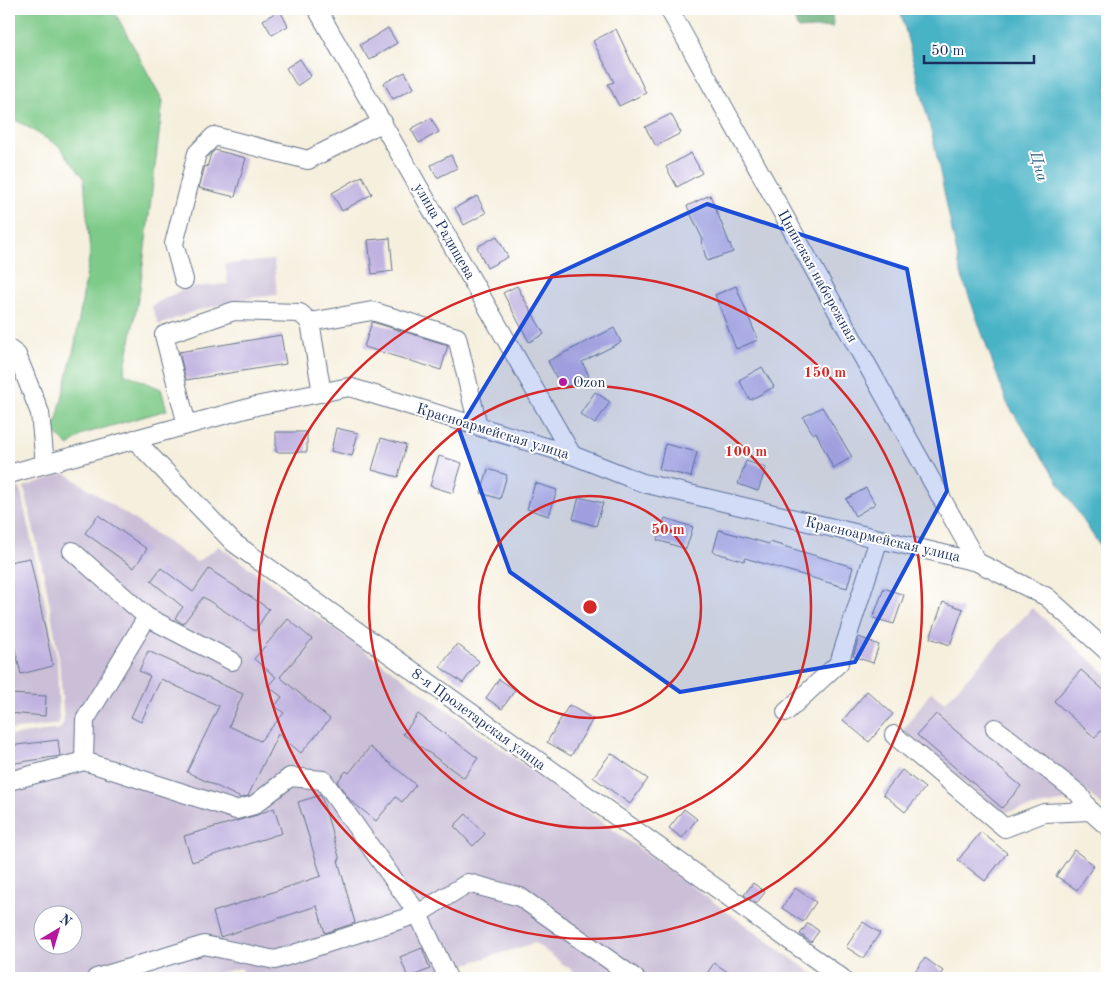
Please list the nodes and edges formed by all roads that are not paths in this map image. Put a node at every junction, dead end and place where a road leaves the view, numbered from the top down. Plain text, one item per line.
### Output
1 (317, 9) edge
2 (669, 9) edge
3 (383, 122) junction
4 (184, 280) dead end
5 (310, 322) junction
6 (9, 348) edge
7 (322, 393) junction
8 (187, 425) junction
9 (478, 426) junction
10 (134, 440) junction
11 (572, 455) junction
12 (45, 464) junction
13 (9, 474) edge
14 (879, 539) junction
15 (72, 551) dead end
16 (977, 562) junction
17 (147, 618) junction
18 (1107, 651) edge
19 (232, 661) dead end
20 (786, 712) dead end
21 (995, 728) dead end
22 (894, 734) dead end
23 (84, 761) junction
24 (9, 781) edge
25 (1090, 811) junction
26 (1107, 826) edge
27 (418, 914) junction
28 (446, 972) edge
29 (96, 978) edge
30 (635, 978) edge
31 (842, 978) edge

1 - 3 street, улица Радищева
2 - 16 street, Цнинская набережная
3 - 4 street
3 - 11 street, улица Радищева
5 - 7 street
5 - 8 street
5 - 9 street
6 - 12 street
7 - 8 street, Красноармейская улица
7 - 9 street, Красноармейская улица
8 - 10 street, Красноармейская улица
9 - 11 street, Красноармейская улица
10 - 12 street, Красноармейская улица
10 - 31 street, 8-я Пролетарская улица
11 - 14 street, Красноармейская улица
12 - 13 street, Красноармейская улица
14 - 16 street, Красноармейская улица
14 - 20 street
15 - 17 street
16 - 18 street
17 - 19 street
17 - 23 street
21 - 25 street
22 - 25 street
23 - 24 street
23 - 27 street
25 - 26 street
27 - 28 street
27 - 29 street
27 - 30 street

